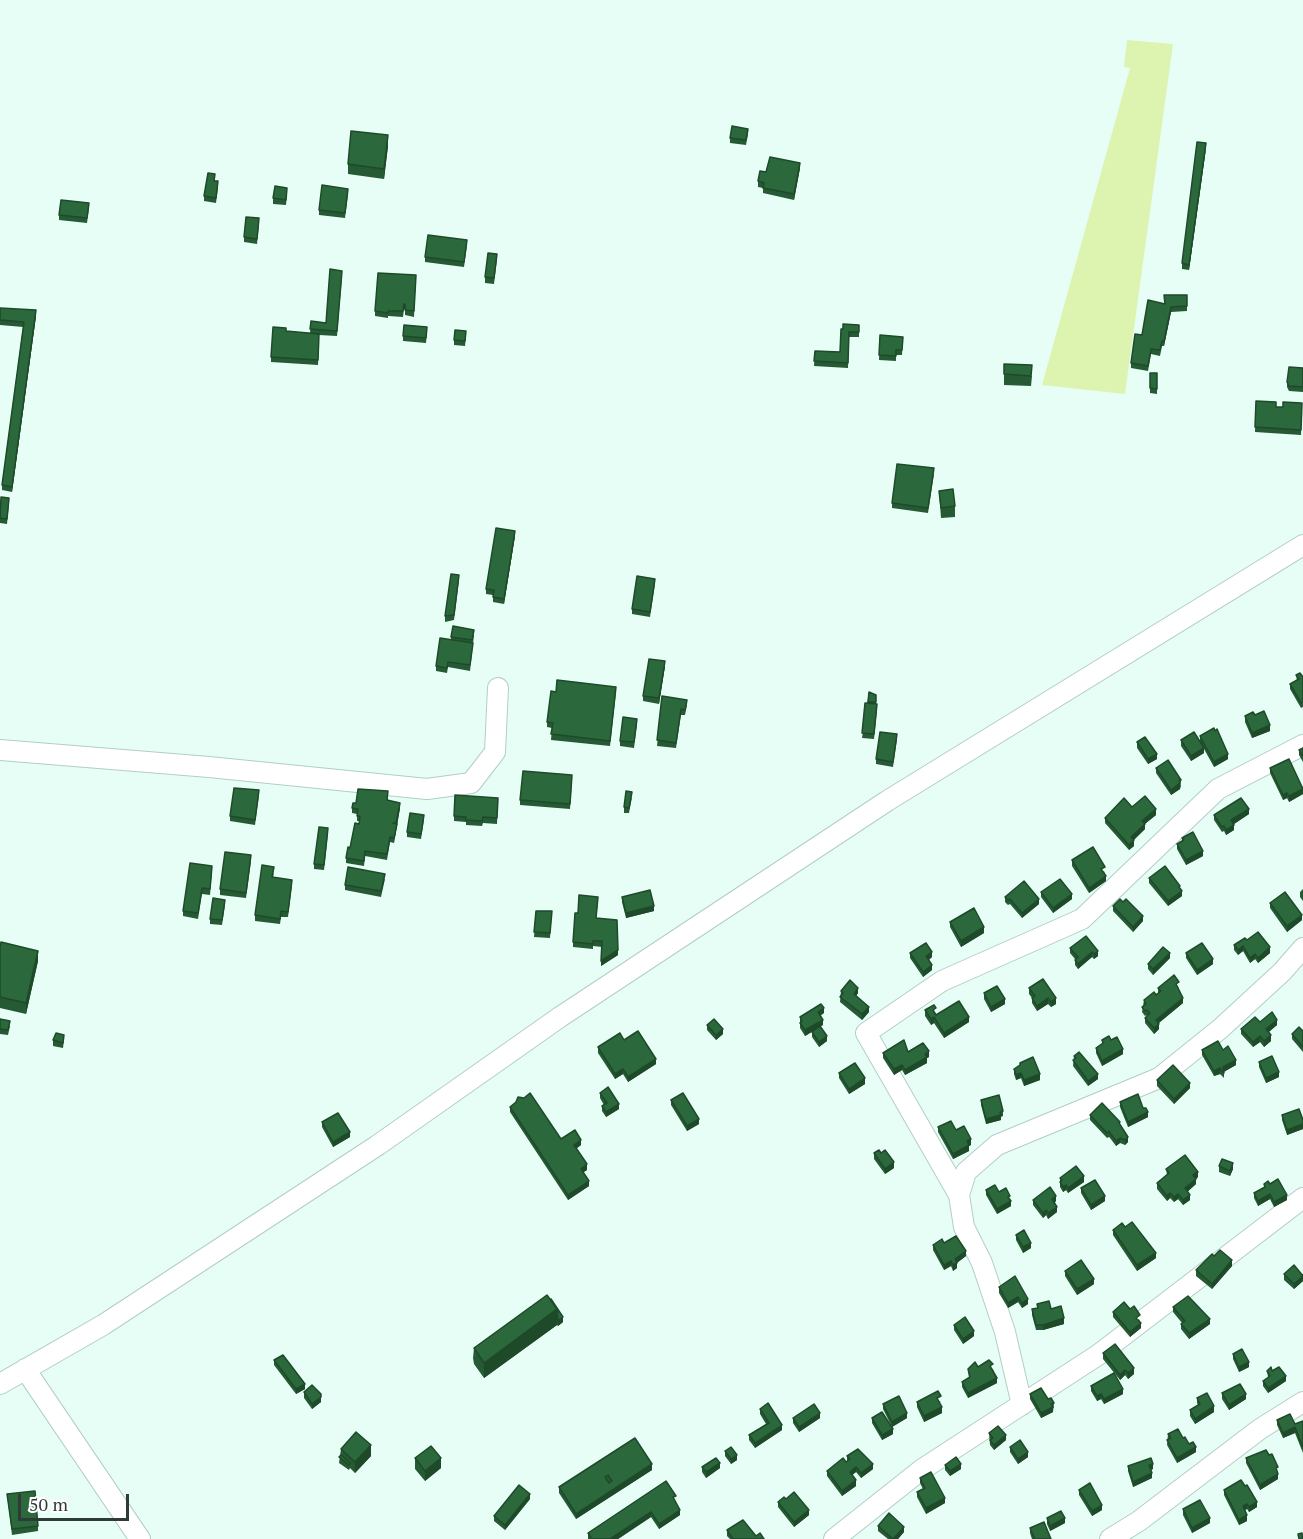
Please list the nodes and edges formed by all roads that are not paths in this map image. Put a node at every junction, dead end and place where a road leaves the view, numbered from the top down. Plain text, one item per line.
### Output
1 (1303, 545) edge
2 (498, 687) dead end
3 (1303, 745) edge
4 (0, 750) edge
5 (1303, 948) edge
6 (959, 1195) junction
7 (1303, 1198) edge
8 (25, 1369) junction
9 (0, 1384) edge
10 (1303, 1402) edge
11 (1022, 1405) junction
12 (140, 1539) edge
13 (834, 1539) edge
14 (1110, 1539) edge

1 - 8 street
2 - 4 street
3 - 6 street
5 - 6 street
6 - 11 street
7 - 11 street
8 - 9 street
8 - 12 street
10 - 14 street
11 - 13 street

